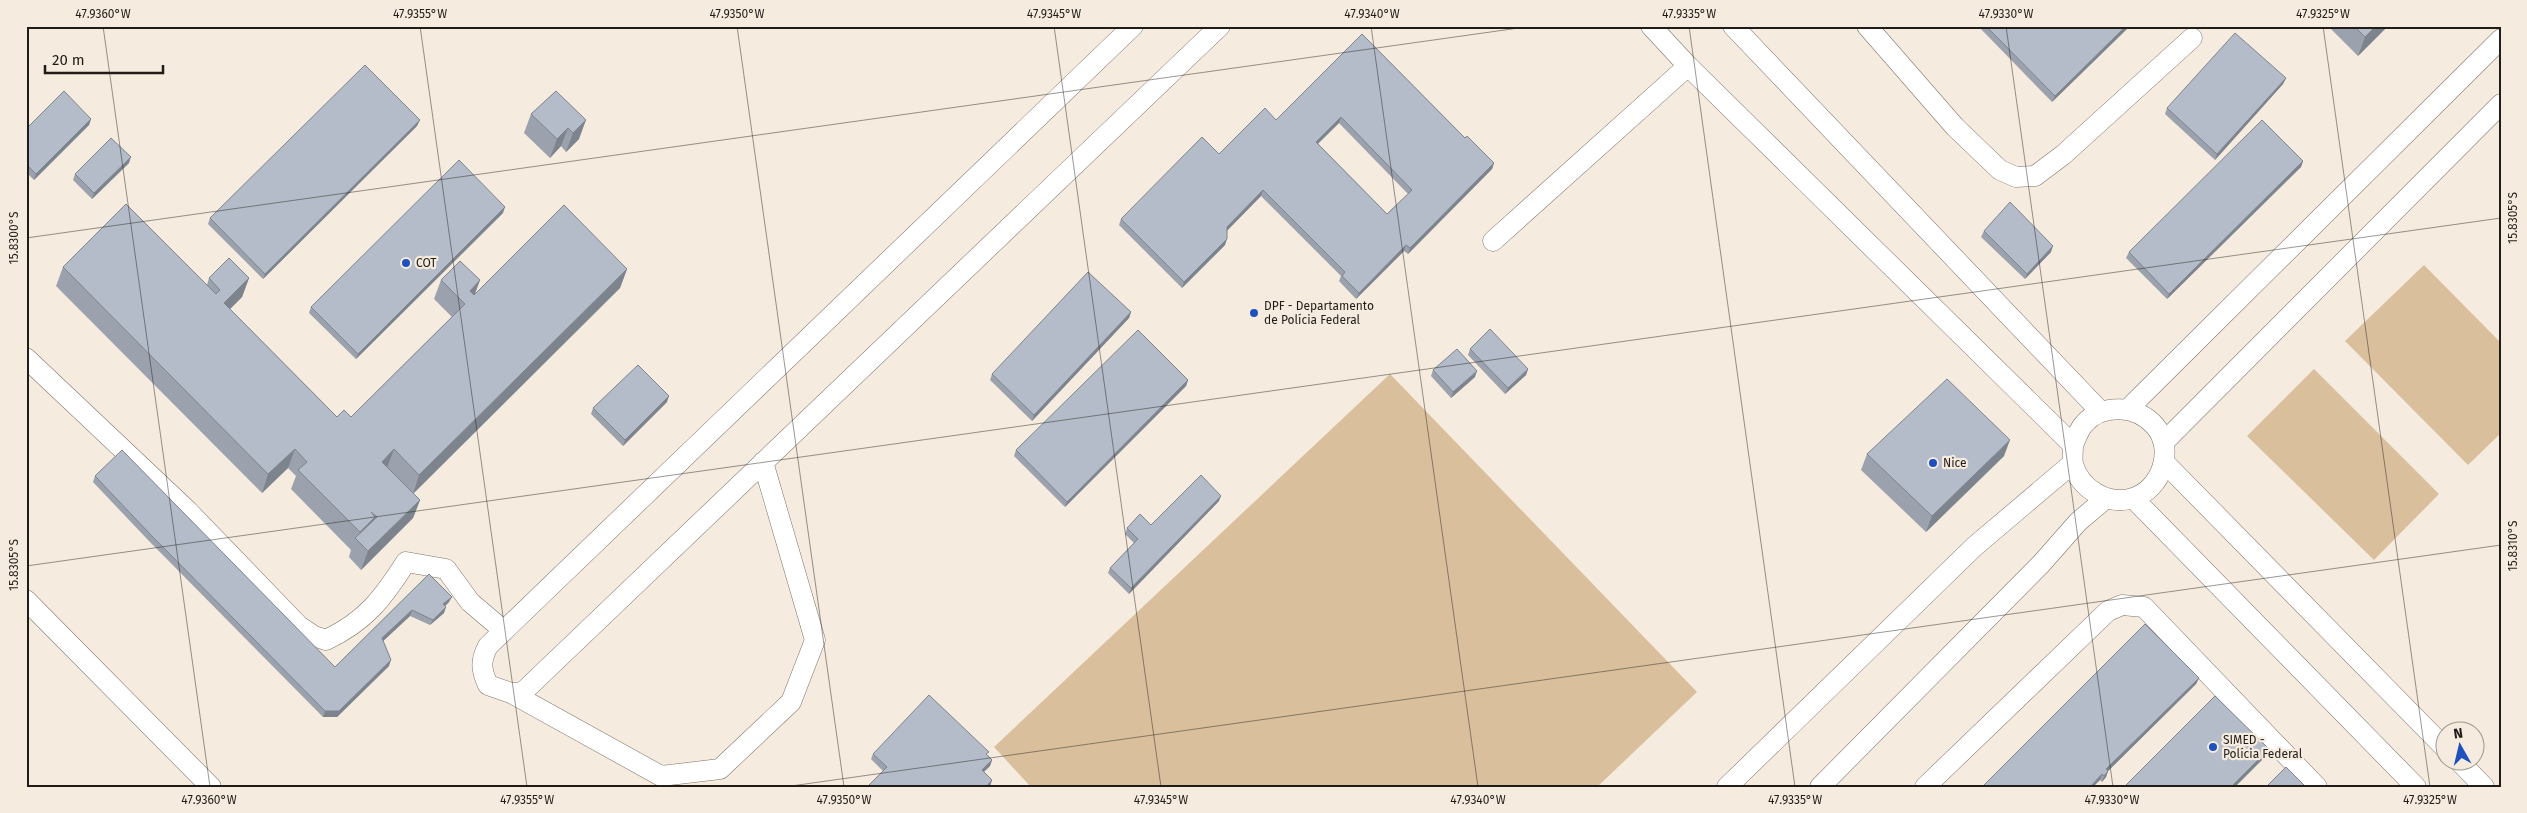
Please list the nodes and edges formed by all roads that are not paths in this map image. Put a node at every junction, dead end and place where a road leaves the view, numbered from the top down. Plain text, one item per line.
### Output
1 (1133, 26) edge
2 (1220, 26) edge
3 (1651, 26) edge
4 (1733, 26) edge
5 (1867, 26) edge
6 (2192, 38) dead end
7 (2501, 39) edge
8 (1688, 66) junction
9 (2501, 104) edge
10 (1493, 241) dead end
11 (26, 358) edge
12 (2128, 409) junction
13 (2101, 412) junction
14 (2164, 442) junction
15 (2073, 454) junction
16 (763, 462) junction
17 (2165, 463) junction
18 (2133, 498) junction
19 (2105, 499) junction
20 (26, 600) edge
21 (504, 631) junction
22 (511, 693) junction
23 (2434, 737) edge
24 (2468, 770) edge
25 (211, 787) edge
26 (1727, 787) edge
27 (1820, 787) edge
28 (1926, 787) edge
29 (2317, 787) edge
30 (2416, 787) edge
31 (2484, 787) edge

1 - 21 lane
2 - 16 lane
3 - 8 lane
4 - 13 lane
5 - 6 lane
7 - 12 lane
8 - 10 lane
8 - 15 lane
9 - 14 lane
11 - 21 lane
12 - 13 lane
12 - 14 lane
13 - 15 lane
14 - 17 lane
15 - 19 lane
15 - 26 lane
16 - 22 lane
16 - 22 lane
17 - 18 lane
17 - 23 lane
18 - 19 lane
18 - 30 lane
19 - 27 lane
20 - 25 lane
21 - 22 lane
24 - 31 lane
28 - 29 lane

